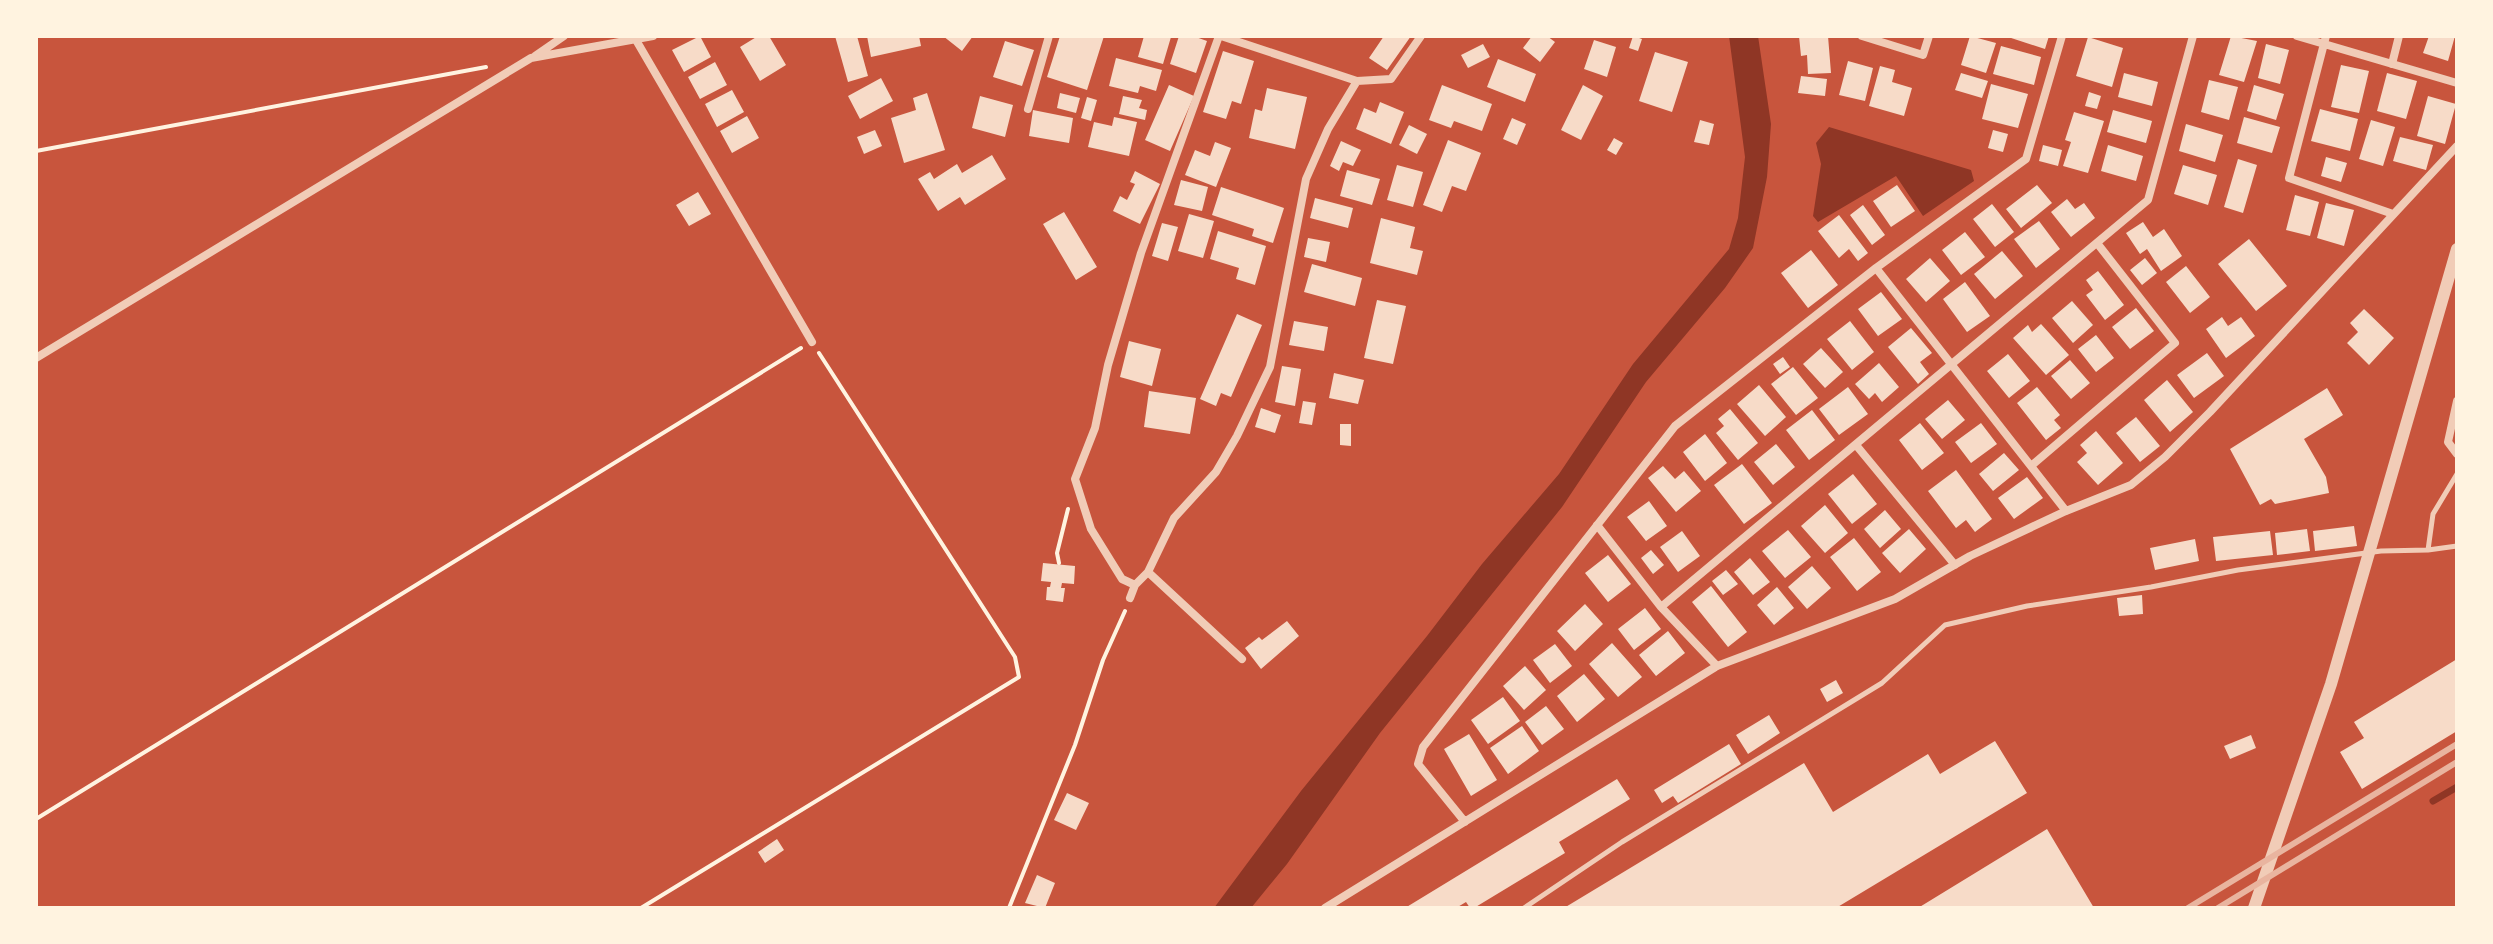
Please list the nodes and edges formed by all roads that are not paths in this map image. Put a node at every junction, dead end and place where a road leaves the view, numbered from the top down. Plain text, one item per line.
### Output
1 (564, 36) edge
2 (653, 36) edge
3 (1049, 36) edge
4 (1220, 36) edge
5 (1421, 36) edge
6 (1862, 36) edge
7 (1929, 36) edge
8 (2062, 36) edge
9 (2193, 36) edge
10 (2297, 36) edge
11 (2399, 36) edge
12 (636, 40) junction
13 (2325, 40) edge
14 (531, 58) junction
15 (2392, 64) junction
16 (1357, 81) junction
17 (2457, 83) edge
18 (1028, 109) dead end
19 (2457, 146) edge
20 (2393, 214) junction
21 (2097, 243) junction
22 (2457, 249) edge
23 (1876, 268) junction
24 (812, 342) road end
25 (36, 358) edge
26 (1951, 365) junction
27 (2457, 401) edge
28 (1856, 445) junction
29 (2457, 454) edge
30 (2031, 466) junction
31 (2457, 474) edge
32 (2066, 511) junction
33 (1597, 525) junction
34 (2457, 546) edge
35 (2428, 550) junction
36 (1955, 565) junction
37 (1148, 572) junction
38 (1135, 585) junction
39 (1130, 598) road end
40 (1661, 607) junction
41 (1242, 659) dead end
42 (1717, 666) junction
43 (1465, 822) junction
44 (1325, 908) edge
45 (1524, 908) edge
46 (2254, 908) edge

1 - 14 street
2 - 12 street
3 - 18 street
4 - 16 street
4 - 38 street
5 - 16 street
6 - 7 street
8 - 23 street
9 - 21 street
10 - 13 street
11 - 15 street
12 - 14 street
12 - 24 street
13 - 15 street
13 - 20 street
14 - 25 street
15 - 17 street
16 - 37 street
19 - 20 street
20 - 32 street
21 - 26 street
21 - 30 street
22 - 46 street
23 - 26 street
23 - 33 street
26 - 28 street
26 - 30 street
27 - 29 street
28 - 36 street
28 - 40 street
30 - 32 street
31 - 35 lane
32 - 36 street
33 - 40 street
33 - 43 street
34 - 35 lane
35 - 45 lane
36 - 42 street
37 - 38 street
37 - 41 street
38 - 39 street
40 - 42 street
42 - 43 street
43 - 44 street

